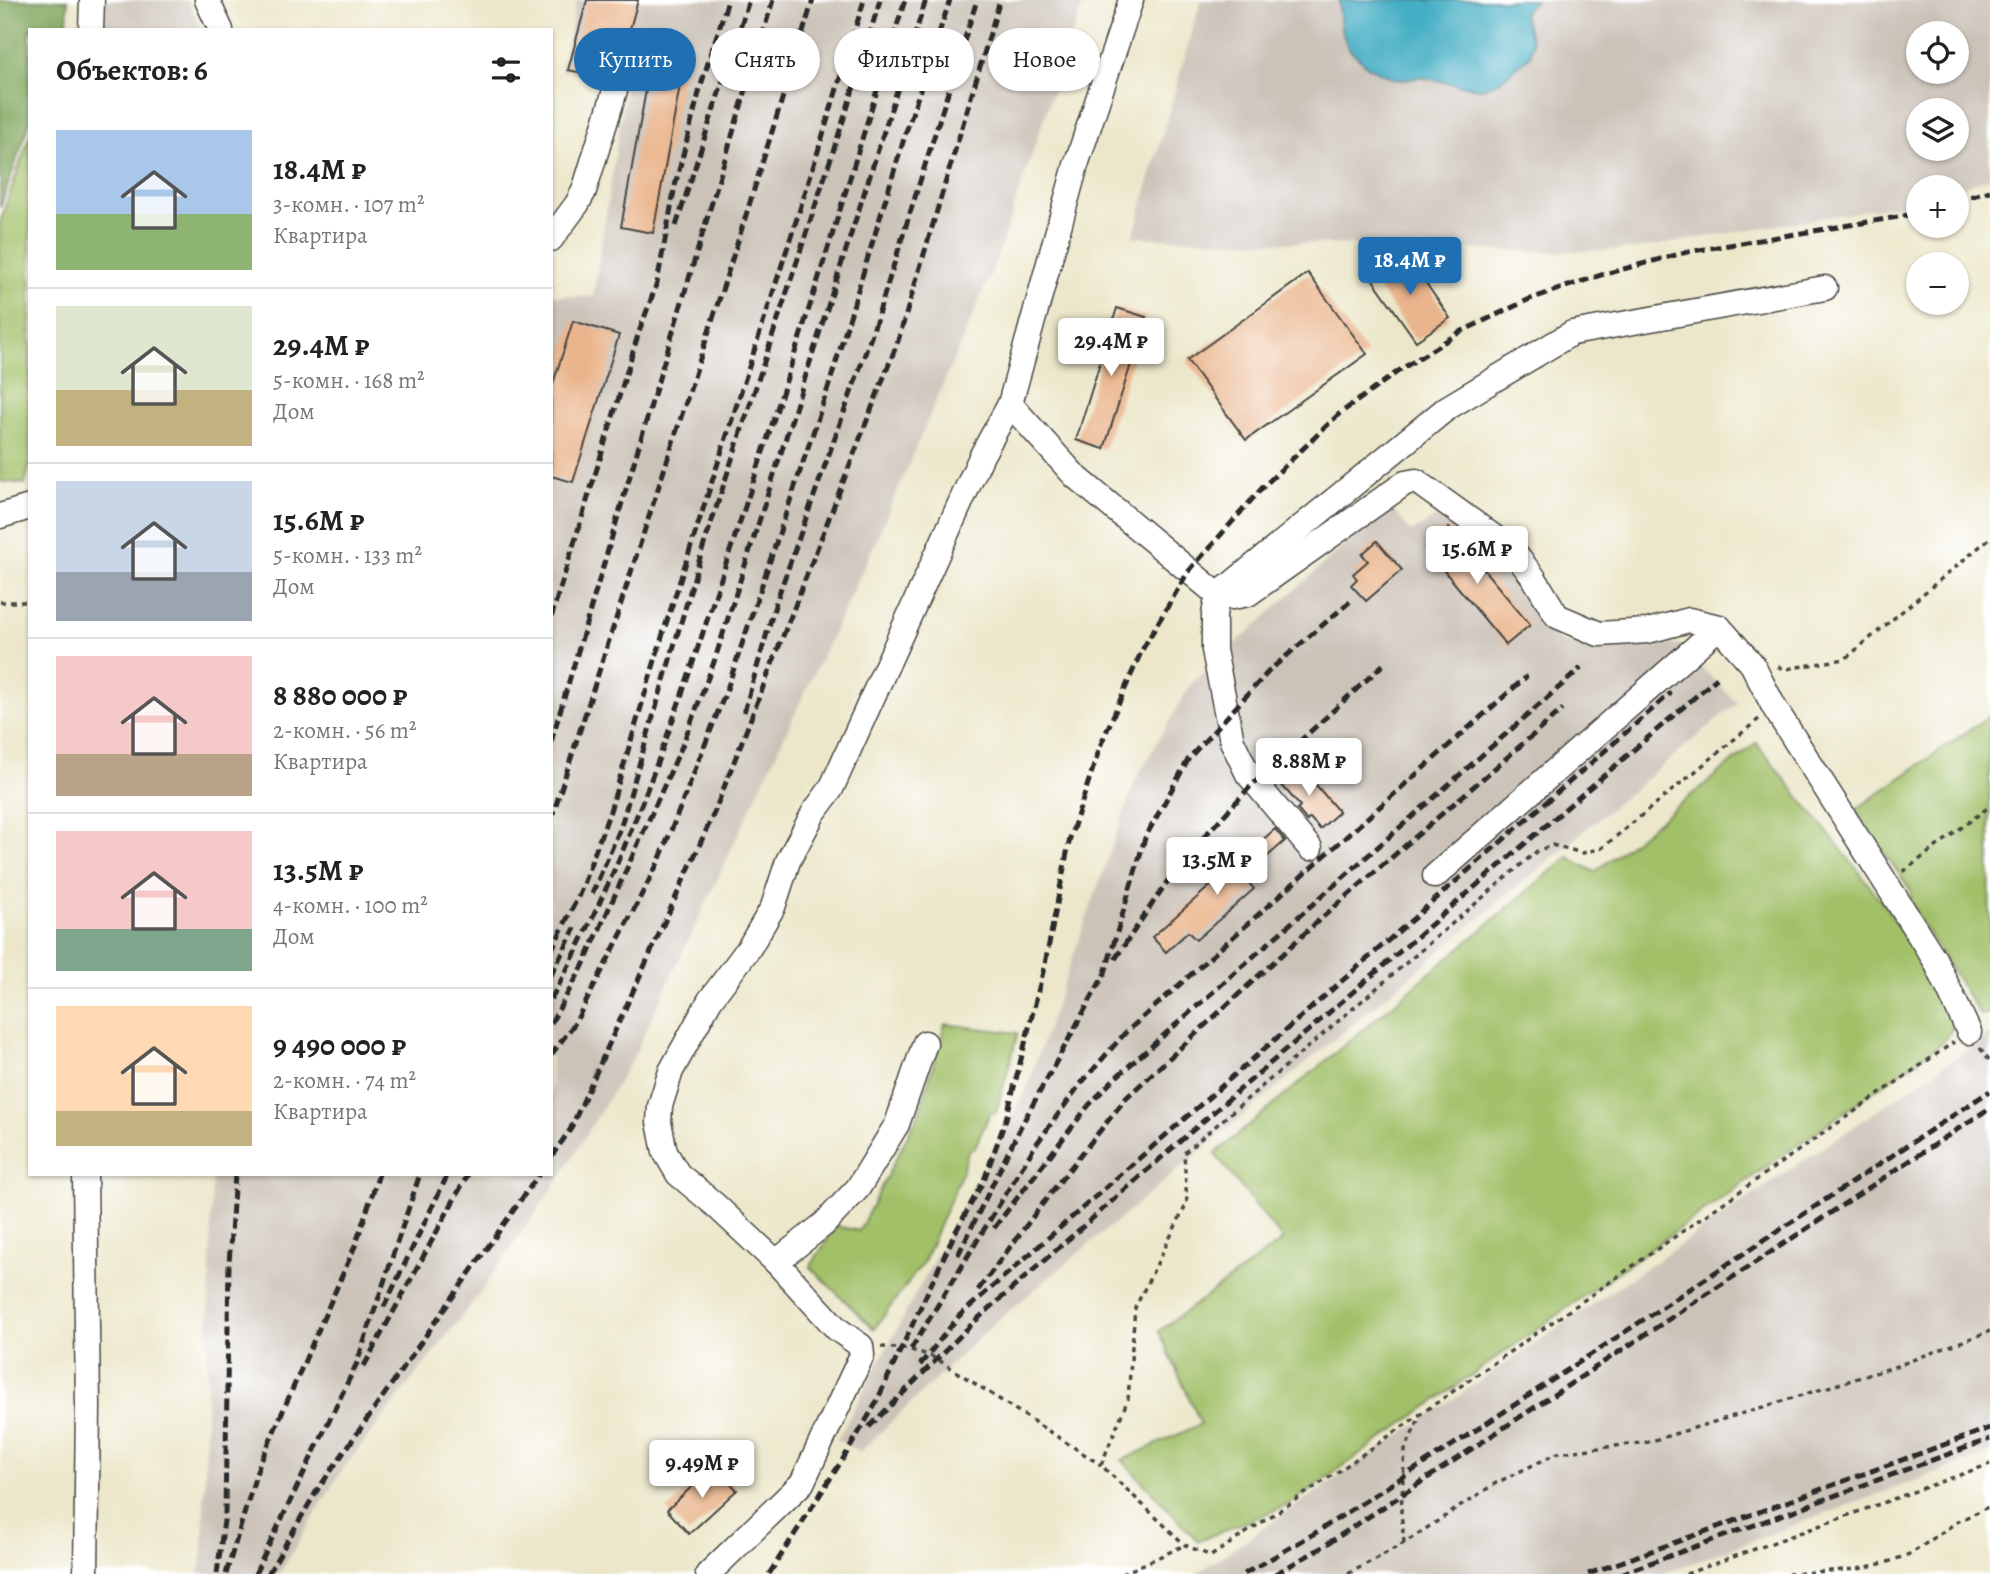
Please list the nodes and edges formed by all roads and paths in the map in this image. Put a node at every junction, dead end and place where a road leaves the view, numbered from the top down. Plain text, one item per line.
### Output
1 (92, 0) edge
2 (207, 0) edge
3 (1131, 0) edge
4 (91, 28) edge
5 (221, 28) edge
6 (615, 91) edge
7 (553, 236) edge
8 (1825, 288) dead end
9 (1010, 404) junction
10 (28, 508) edge
11 (0, 516) edge
12 (1990, 538) edge
13 (1217, 595) junction
14 (0, 602) edge
15 (28, 602) edge
16 (1719, 626) junction
17 (1752, 664) junction
18 (1774, 707) junction
19 (1990, 806) edge
20 (1310, 848) dead end
21 (1434, 876) dead end
22 (1888, 884) junction
23 (1969, 1032) joint
24 (925, 1043) dead end
25 (85, 1176) edge
26 (776, 1262) junction
27 (1990, 1331) edge
28 (861, 1346) junction
29 (1421, 1414) junction
30 (1990, 1464) edge
31 (1101, 1465) junction
32 (1990, 1506) edge
33 (1404, 1544) junction
34 (1185, 1545) junction
35 (86, 1574) edge
36 (708, 1574) edge
37 (1122, 1574) edge
38 (1348, 1574) edge
39 (1686, 1574) edge
40 (1788, 1574) edge

1 - 4 street
2 - 5 street
3 - 9 street
6 - 7 street
8 - 13 street
9 - 13 street
9 - 26 street
10 - 11 street
12 - 17 path
13 - 16 street
13 - 20 street
14 - 15 path
16 - 17 street
16 - 21 street
17 - 18 street
18 - 22 street
18 - 31 path
19 - 22 path
22 - 23 street
23 - 29 path
24 - 26 street
25 - 35 street
26 - 28 street
27 - 33 path
28 - 31 path
28 - 36 street
29 - 33 path
29 - 34 path
30 - 39 path
31 - 34 path
32 - 40 path
33 - 38 path
34 - 37 path

